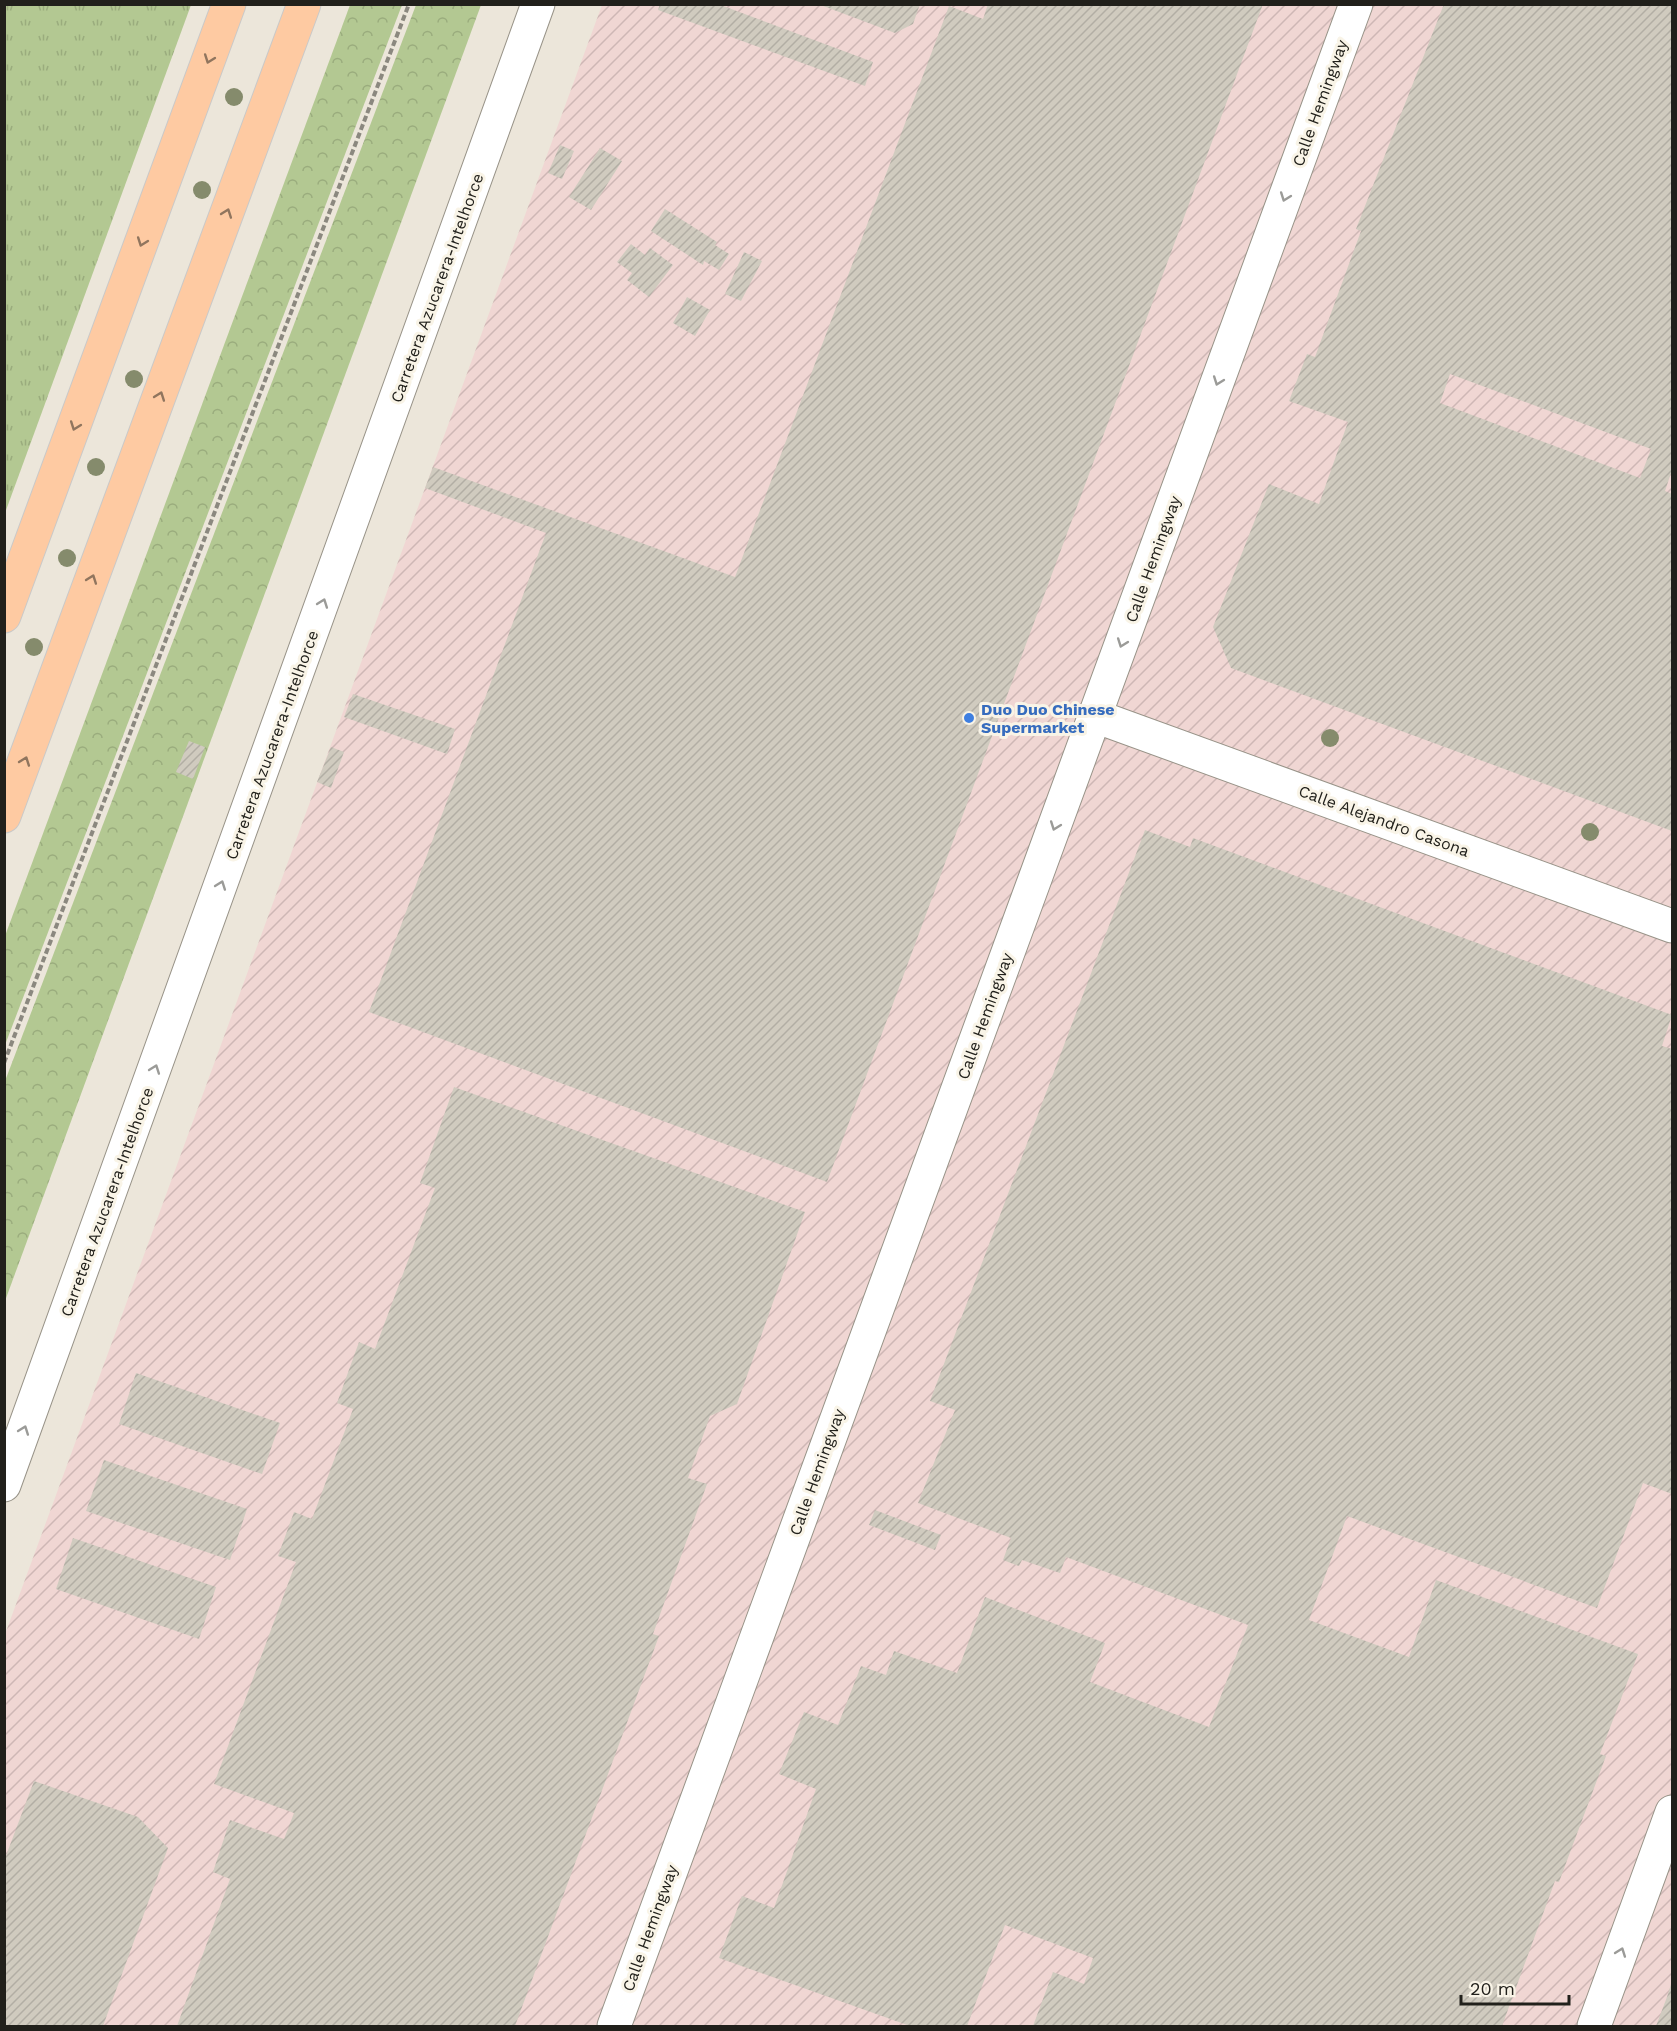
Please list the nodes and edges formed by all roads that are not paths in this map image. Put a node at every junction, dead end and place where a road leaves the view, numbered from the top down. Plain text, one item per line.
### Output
1 (229, 4) edge
2 (304, 4) edge
3 (538, 4) edge
4 (1356, 4) edge
5 (4, 616) edge
6 (1095, 716) junction
7 (4, 816) edge
8 (1672, 926) edge
9 (4, 1485) edge
10 (1672, 1812) edge
11 (614, 2026) edge
12 (1594, 2026) edge

1 -> 5 main road
7 -> 2 main road
9 -> 3 street, Carretera Azucarera-Intelhorce
4 -> 6 street, Calle Hemingway
6 - 8 street, Calle Alejandro Casona
6 -> 11 street, Calle Hemingway
12 -> 10 street

